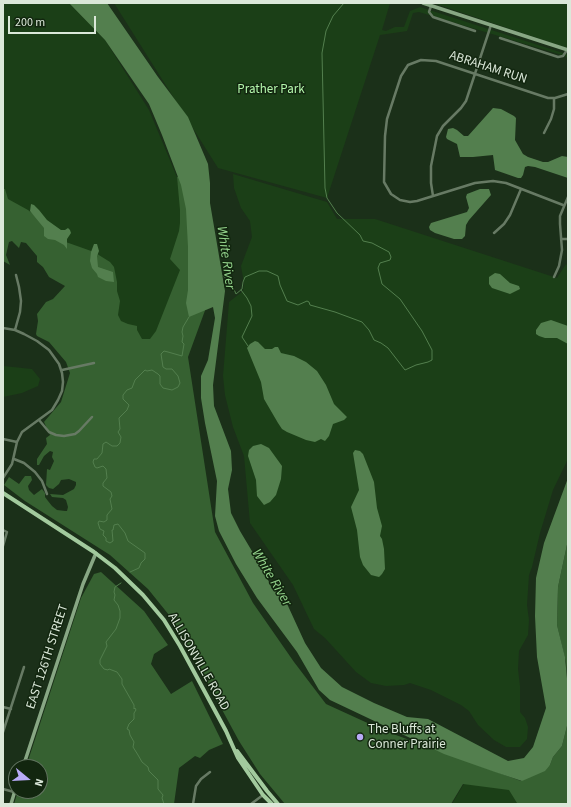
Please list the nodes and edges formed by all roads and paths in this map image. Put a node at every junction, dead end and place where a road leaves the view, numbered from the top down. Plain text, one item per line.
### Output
1 (423, 3) edge
2 (431, 6) junction
3 (491, 25) junction
4 (475, 31) dead end
5 (500, 38) dead end
6 (568, 50) edge
7 (475, 74) junction
8 (568, 94) edge
9 (554, 98) junction
10 (544, 133) dead end
11 (521, 189) junction
12 (433, 196) junction
13 (568, 196) edge
14 (564, 206) junction
15 (494, 233) dead end
16 (561, 239) junction
17 (568, 239) edge
18 (16, 275) dead end
19 (554, 277) dead end
20 (3, 328) edge
21 (15, 330) junction
22 (94, 362) dead end
23 (62, 370) junction
24 (92, 418) dead end
25 (39, 420) junction
26 (3, 439) edge
27 (17, 442) junction
28 (14, 460) junction
29 (3, 478) edge
30 (3, 493) edge
31 (47, 494) dead end
32 (3, 530) edge
33 (3, 546) edge
34 (96, 553) junction
35 (24, 667) dead end
36 (3, 706) edge
37 (11, 709) junction
38 (3, 732) edge
39 (234, 747) junction
40 (25, 759) edge
41 (210, 772) dead end
42 (263, 795) junction
43 (193, 804) edge
44 (252, 804) edge
45 (272, 804) edge
46 (278, 804) edge

1 - 2 main road
2 - 3 main road
2 - 4 street
3 - 6 main road
3 - 7 street
5 - 6 street
7 - 9 street, ABRAHAM RUN
7 - 12 street
7 - 12 street, ABRAHAM RUN
8 - 9 street, ABRAHAM RUN
9 - 10 street
11 - 12 street
11 - 14 street
11 - 15 street
13 - 14 street
14 - 16 street
16 - 17 street
16 - 19 street
18 - 21 street
20 - 21 street
21 - 23 street
22 - 23 street
23 - 25 street
24 - 25 street
25 - 27 street
26 - 27 street
27 - 28 street
28 - 29 street
28 - 31 street
30 - 34 main road, ALLISONVILLE ROAD
32 - 33 street
34 - 39 main road, ALLISONVILLE ROAD
34 - 40 main road, EAST 126TH STREET
35 - 37 street
36 - 37 street
37 - 38 street
39 - 42 main road, ALLISONVILLE ROAD
39 - 46 main road, ALLISONVILLE ROAD
41 - 43 street
42 - 44 street
42 - 45 main road, ALLISONVILLE ROAD

